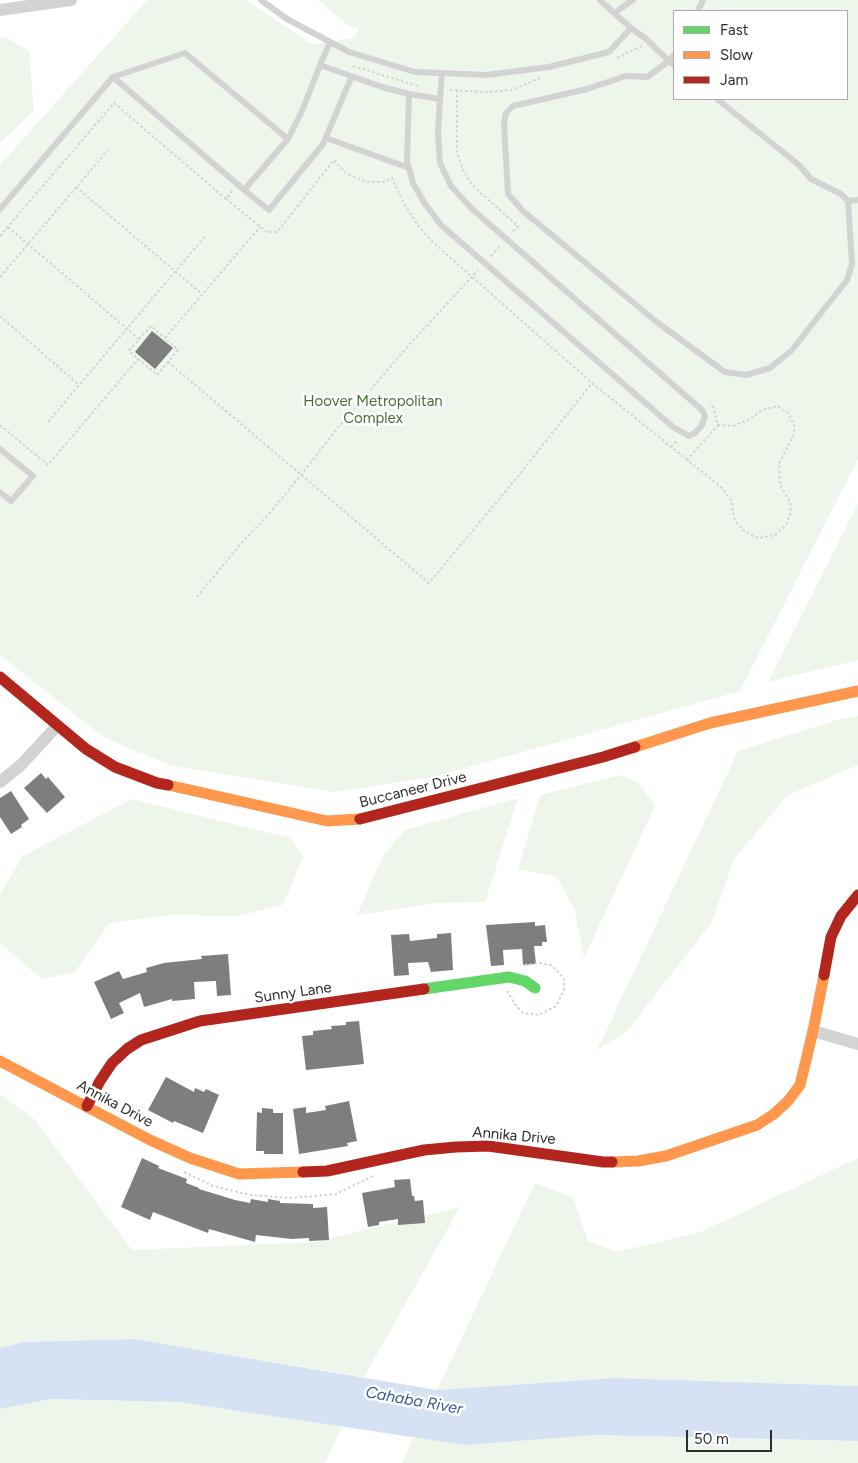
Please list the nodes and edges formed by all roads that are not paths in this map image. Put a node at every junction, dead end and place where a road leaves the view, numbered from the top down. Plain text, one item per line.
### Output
1 (71, 0) edge
2 (260, 0) edge
3 (600, 0) edge
4 (633, 0) edge
5 (0, 10) edge
6 (614, 13) junction
7 (632, 28) junction
8 (330, 42) junction
9 (672, 63) edge
10 (320, 65) junction
11 (442, 73) junction
12 (113, 76) junction
13 (352, 76) junction
14 (409, 94) junction
15 (440, 99) junction
16 (718, 100) edge
17 (326, 138) junction
18 (288, 139) junction
19 (409, 168) junction
20 (244, 190) junction
21 (858, 200) edge
22 (848, 201) junction
23 (0, 209) edge
24 (0, 449) edge
25 (0, 492) edge
26 (0, 677) edge
27 (858, 691) edge
28 (57, 726) junction
29 (0, 782) edge
30 (858, 895) edge
31 (535, 988) dead end
32 (813, 1031) junction
33 (858, 1044) edge
34 (0, 1061) edge
35 (87, 1106) junction

1 - 5 street
2 - 8 lane
3 - 6 lane
4 - 6 lane
6 - 7 lane
7 - 9 lane
7 - 11 lane
8 - 10 lane
8 - 11 lane
9 - 22 lane
10 - 13 lane
10 - 18 lane
11 - 15 lane
12 - 18 lane
12 - 20 lane
12 - 23 lane
13 - 14 lane
13 - 17 lane
14 - 15 lane
14 - 19 lane
15 - 19 lane
16 - 22 lane
17 - 19 lane
17 - 20 lane
18 - 20 lane
21 - 22 lane
24 - 25 lane
26 - 28 street, Buccaneer Drive
27 - 28 street, Buccaneer Drive
28 - 29 street
30 - 32 street, Annika Drive
31 - 35 street, Sunny Lane
32 - 33 street
32 - 35 street, Annika Drive
34 - 35 street, Annika Drive

